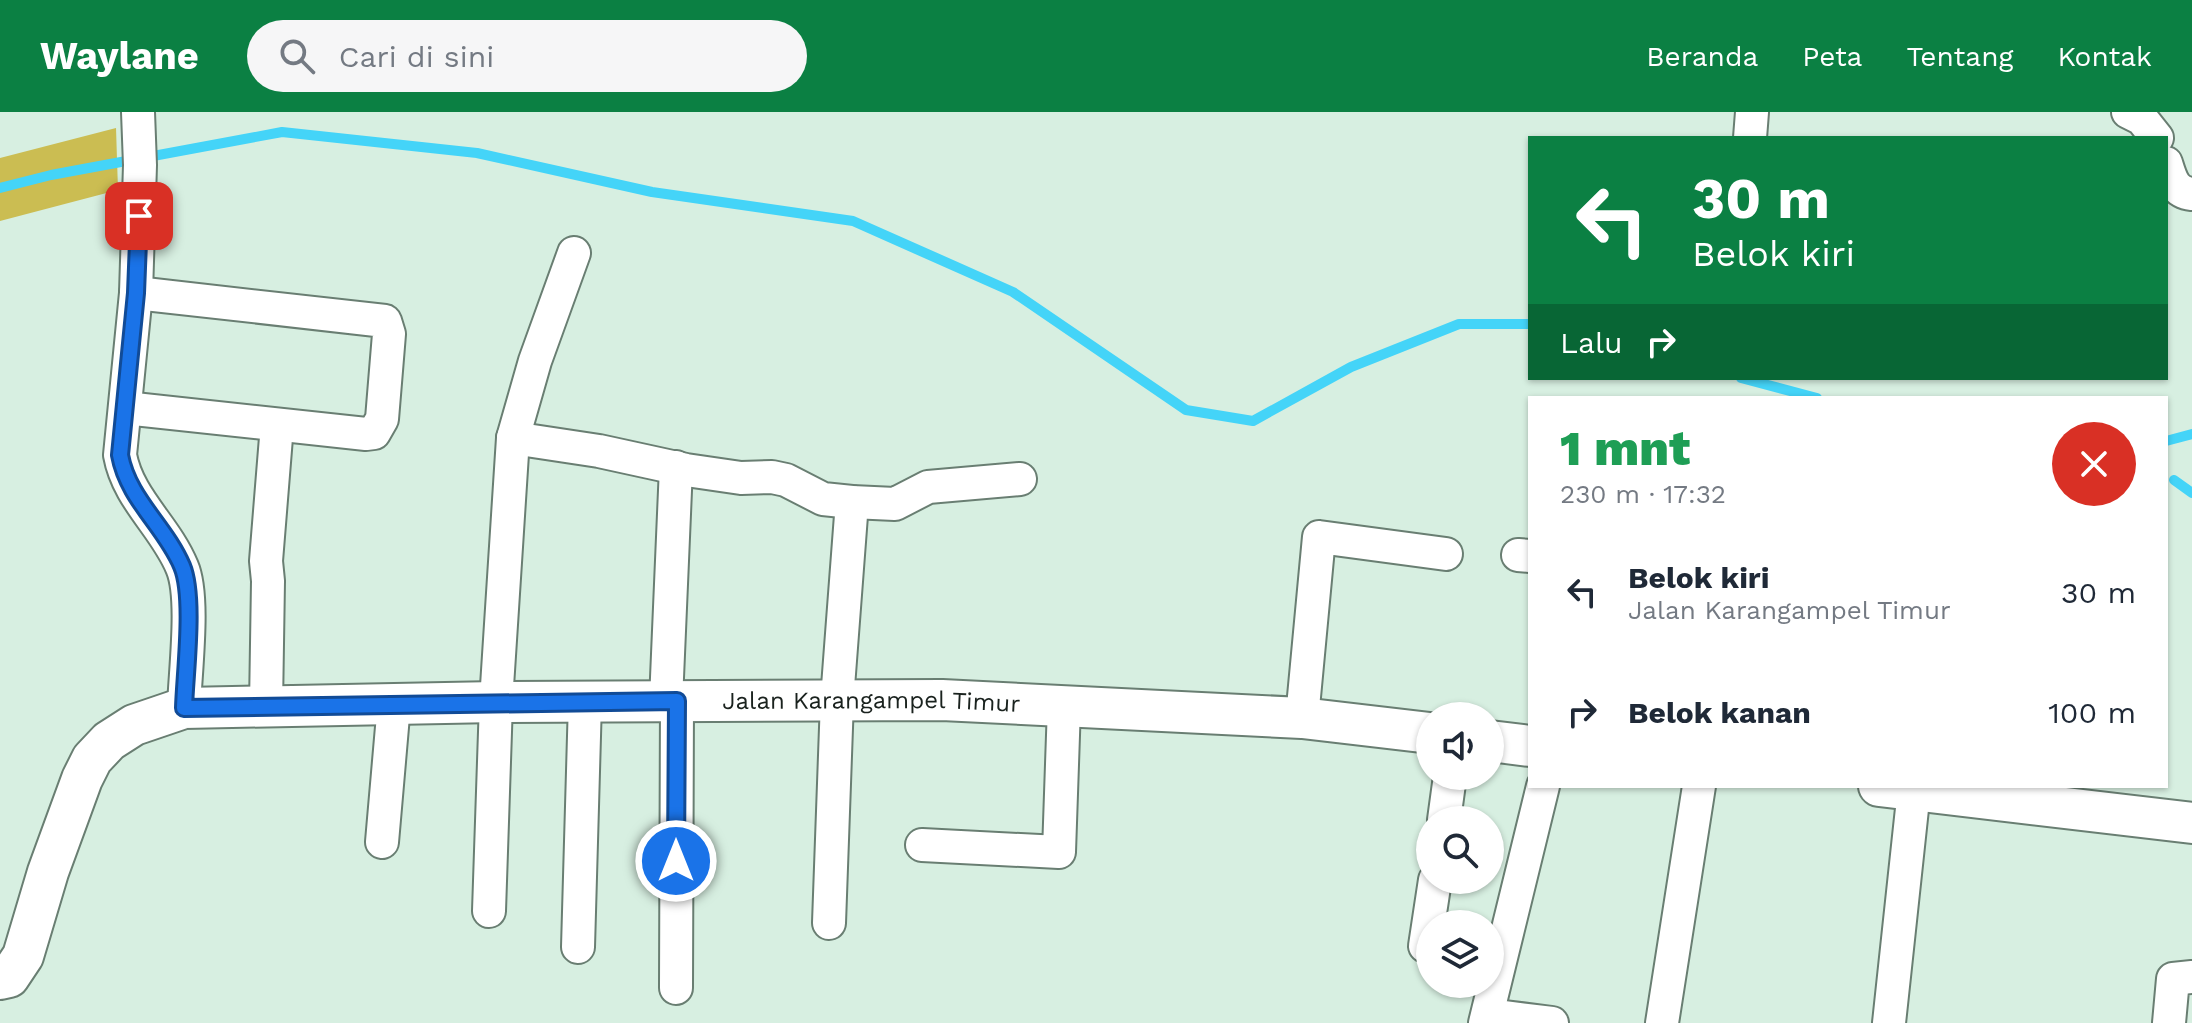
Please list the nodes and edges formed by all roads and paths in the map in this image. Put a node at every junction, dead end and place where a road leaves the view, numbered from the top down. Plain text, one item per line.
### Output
1 (1752, 112) edge
2 (2128, 112) edge
3 (138, 114) edge
4 (1750, 136) edge
5 (2155, 136) edge
6 (2168, 169) edge
7 (2192, 194) edge
8 (574, 253) dead end
9 (136, 293) junction
10 (125, 408) junction
11 (277, 425) junction
12 (513, 438) junction
13 (676, 467) junction
14 (1020, 479) dead end
15 (852, 502) junction
16 (1446, 554) dead end
17 (837, 700) junction
18 (585, 701) junction
19 (671, 701) junction
20 (496, 702) junction
21 (394, 704) junction
22 (266, 706) junction
23 (1064, 706) junction
24 (184, 708) junction
25 (1302, 718) junction
26 (1416, 731) edge
27 (1504, 743) edge
28 (1528, 746) edge
29 (1543, 788) edge
30 (1699, 788) edge
31 (1909, 788) edge
32 (2192, 823) edge
33 (382, 842) dead end
34 (922, 845) dead end
35 (489, 911) dead end
36 (829, 923) dead end
37 (578, 947) dead end
38 (2192, 977) edge
39 (0, 979) edge
40 (676, 988) dead end
41 (1486, 1019) edge
42 (1552, 1023) edge
43 (1662, 1023) edge
44 (1889, 1023) edge
45 (2169, 1023) edge

1 - 4 street
2 - 5 street
3 - 9 street
6 - 7 street
8 - 12 street
9 - 10 street
9 - 11 street
10 - 11 street
10 - 24 street
11 - 22 street
12 - 13 street
12 - 20 street
13 - 15 street
13 - 19 street
14 - 15 street
15 - 17 street
16 - 25 street
17 - 19 street, Jalan Karangampel Timur
17 - 23 street, Jalan Karangampel Timur
17 - 36 street
18 - 19 street, Jalan Karangampel Timur
18 - 20 street, Jalan Karangampel Timur
18 - 37 street
19 - 40 street
20 - 21 street, Jalan Karangampel Timur
20 - 35 street
21 - 22 street, Jalan Karangampel Timur
21 - 33 street
22 - 24 street, Jalan Karangampel Timur
23 - 25 street, Jalan Karangampel Timur
23 - 34 street
24 - 39 street, Jalan Karangampel Timur
25 - 26 street, Jalan Karangampel Timur
27 - 28 street
29 - 41 street
30 - 43 street
31 - 32 street
31 - 44 street
38 - 45 street
41 - 42 street

